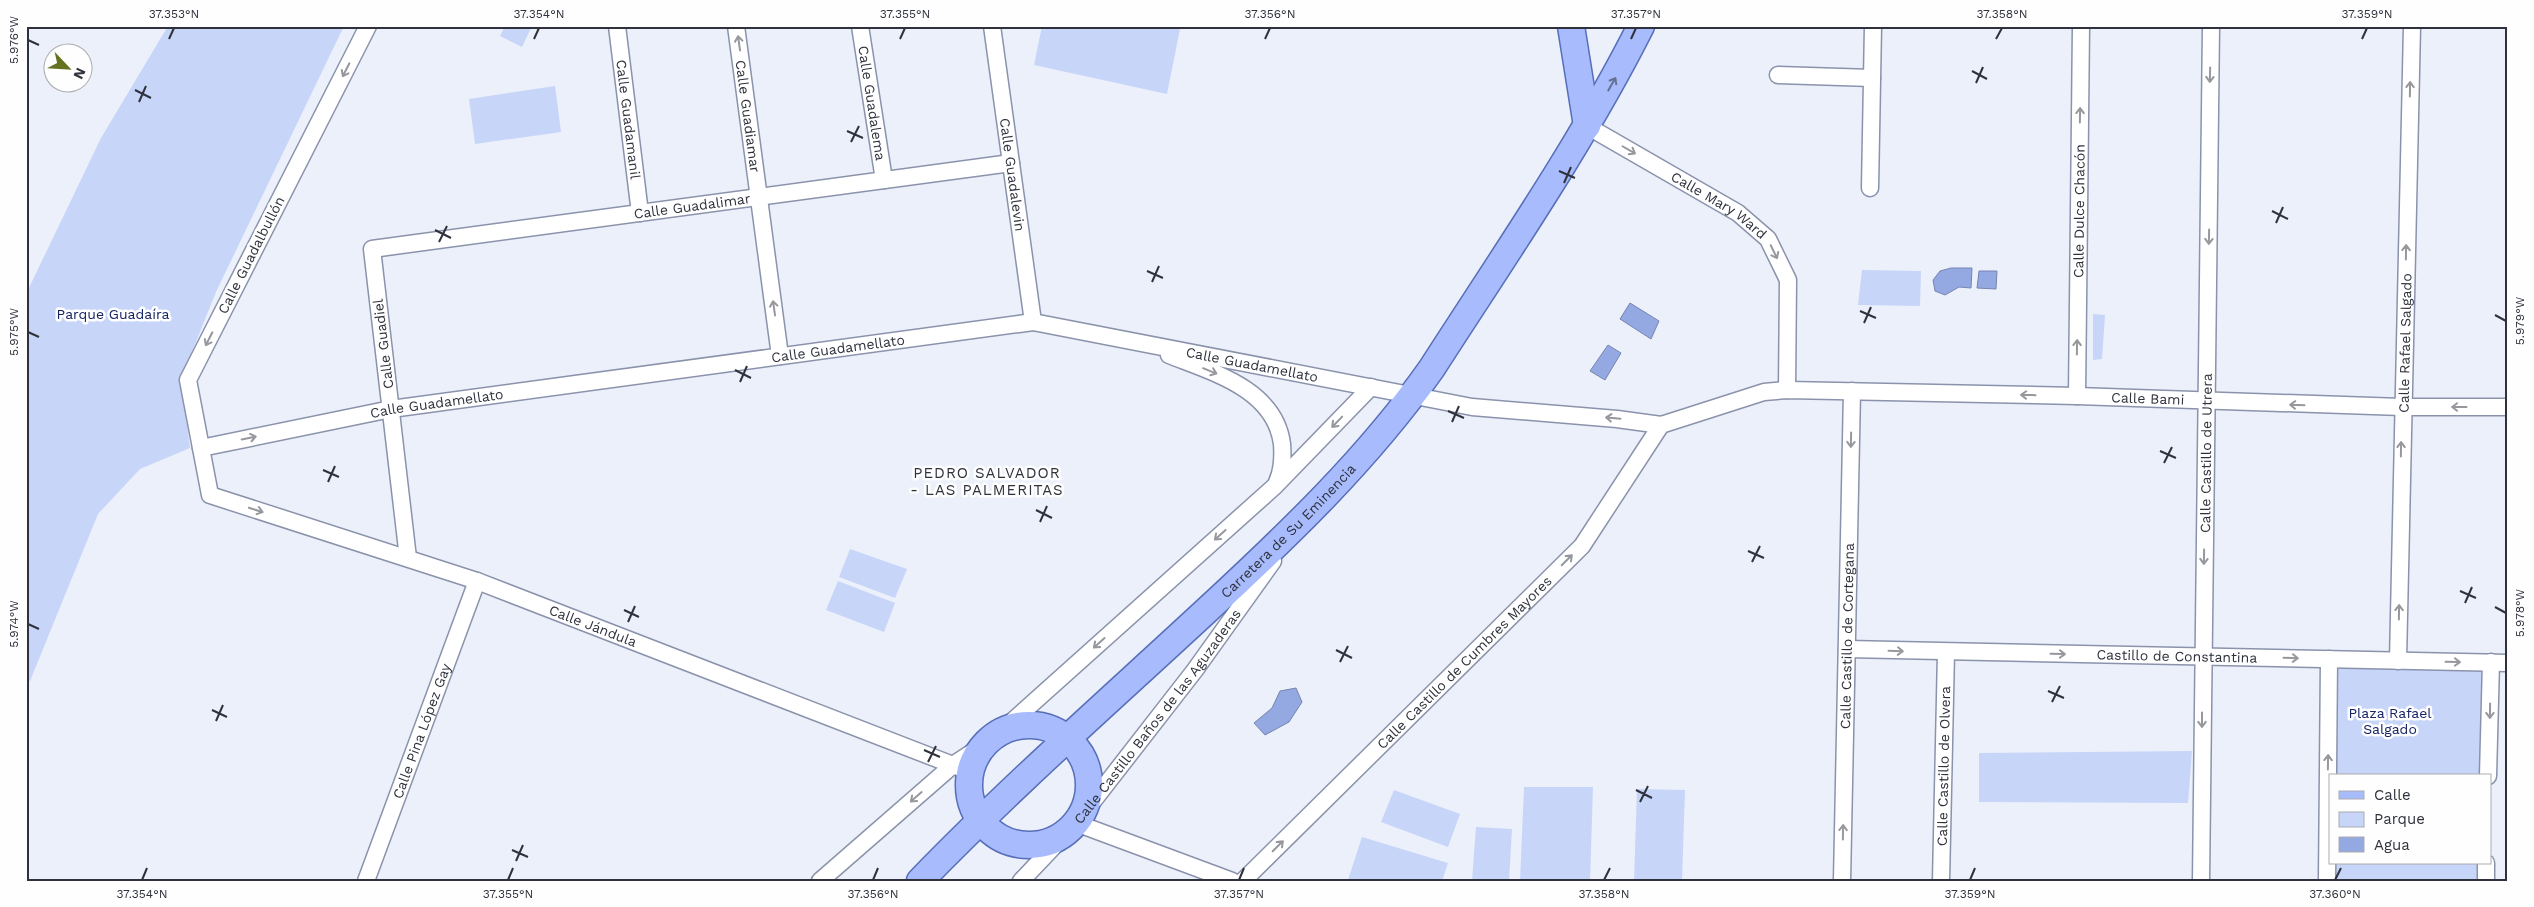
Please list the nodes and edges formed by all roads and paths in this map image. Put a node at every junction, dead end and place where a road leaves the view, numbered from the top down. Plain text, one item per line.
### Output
1 (368, 26) edge
2 (617, 26) edge
3 (736, 26) edge
4 (860, 26) edge
5 (992, 26) edge
6 (1571, 26) edge
7 (1641, 26) edge
8 (1873, 26) edge
9 (2081, 26) edge
10 (2211, 26) edge
11 (2412, 26) edge
12 (1778, 75) dead end
13 (1872, 78) junction
14 (1587, 126) junction
15 (1011, 163) junction
16 (884, 180) junction
17 (1870, 188) dead end
18 (759, 196) junction
19 (640, 212) junction
20 (372, 249) joint
21 (1034, 322) junction
22 (1132, 341) junction
23 (780, 356) junction
24 (1371, 387) junction
25 (1787, 390) junction
26 (1852, 391) junction
27 (1414, 395) junction
28 (2076, 396) junction
29 (2207, 402) junction
30 (2402, 407) junction
31 (2508, 407) edge
32 (391, 409) junction
33 (1661, 425) junction
34 (201, 448) junction
35 (1276, 486) junction
36 (210, 495) joint
37 (1302, 522) junction
38 (408, 558) junction
39 (478, 581) junction
40 (1847, 649) junction
41 (1946, 652) junction
42 (2202, 656) junction
43 (2329, 659) junction
44 (2398, 661) junction
45 (2491, 662) junction
46 (2508, 663) edge
47 (992, 739) junction
48 (1068, 739) junction
49 (962, 768) junction
50 (2488, 774) edge
51 (981, 821) junction
52 (1076, 823) junction
53 (2486, 864) edge
54 (366, 881) edge
55 (820, 881) edge
56 (920, 881) edge
57 (1021, 881) edge
58 (1232, 881) edge
59 (1243, 881) edge
60 (1842, 881) edge
61 (1940, 881) edge
62 (2201, 881) edge
63 (2327, 881) edge
64 (2486, 881) edge

1 -> 34 street, Calle Guadalbullón
2 - 19 street, Calle Guadamanil
18 -> 3 street, Calle Guadiamar
4 - 16 street, Calle Guadalema
5 - 15 street, Calle Guadalevin
6 - 14 main road
14 -> 7 main road, Carretera de Su Eminencia
8 - 13 street
28 -> 9 street, Calle Dulce Chacón
10 -> 29 street, Calle Castillo de Utrera
30 -> 11 street, Calle Rafael Salgado
12 - 13 street
13 - 17 street
14 -> 25 street, Calle Mary Ward
14 - 27 main road, Carretera de Su Eminencia
15 - 16 street, Calle Guadalimar
15 - 21 street, Calle Guadalevin
16 - 18 street, Calle Guadalimar
18 - 19 street, Calle Guadalimar
23 -> 18 street, Calle Guadiamar
19 - 20 street, Calle Guadalimar
20 - 32 street, Calle Guadiel
21 - 22 street, Calle Guadamellato
21 - 23 street, Calle Guadamellato
22 - 24 street, Calle Guadamellato
22 -> 35 street
23 - 32 street, Calle Guadamellato
24 - 27 street, Calle Guadamellato
24 -> 35 street
25 - 26 street, Calle Bami
25 - 33 street, Calle Bami
28 -> 26 street, Calle Bami
26 -> 40 street, Calle Castillo de Cortegana
33 -> 27 street, Calle Guadamellato
27 - 37 main road, Carretera de Su Eminencia
28 - 29 street, Calle Bami
30 -> 29 street, Calle Bami
29 -> 42 street, Calle Castillo de Utrera
31 -> 30 street, Calle Bami
44 -> 30 street, Calle Rafael Salgado
34 -> 32 street, Calle Guadamellato
32 - 38 street, Calle Guadiel
59 -> 33 street, Calle Castillo de Cumbres Mayores
34 - 36 street, Calle Guadalbullón
35 -> 47 street
36 -> 38 street, Calle Jándula
37 - 48 main road, Carretera de Su Eminencia
37 - 52 street, Calle Castillo Baños de las Aguzaderas
38 - 39 street, Calle Jándula
39 - 49 street, Calle Jándula
39 - 54 street, Calle Pina López Gay
40 -> 41 street, Castillo de Constantina
60 -> 40 street, Calle Castillo de Cortegana
41 -> 42 street, Castillo de Constantina
41 - 61 street, Calle Castillo de Olvera
42 -> 43 street, Castillo de Constantina
42 -> 62 street, Calle Castillo de Utrera
43 - 44 street, Castillo de Constantina
63 -> 43 street
44 -> 45 street, Castillo de Constantina
45 - 46 street, Castillo de Constantina
45 -> 50 street
47 - 48 main road
47 - 49 main road
48 - 51 main road, Carretera de Su Eminencia
48 - 52 main road
49 - 51 main road
49 -> 55 street
51 - 52 main road
51 - 56 main road, Carretera de Su Eminencia
52 - 57 street, Calle Castillo Baños de las Aguzaderas
52 - 58 street
53 - 64 street

